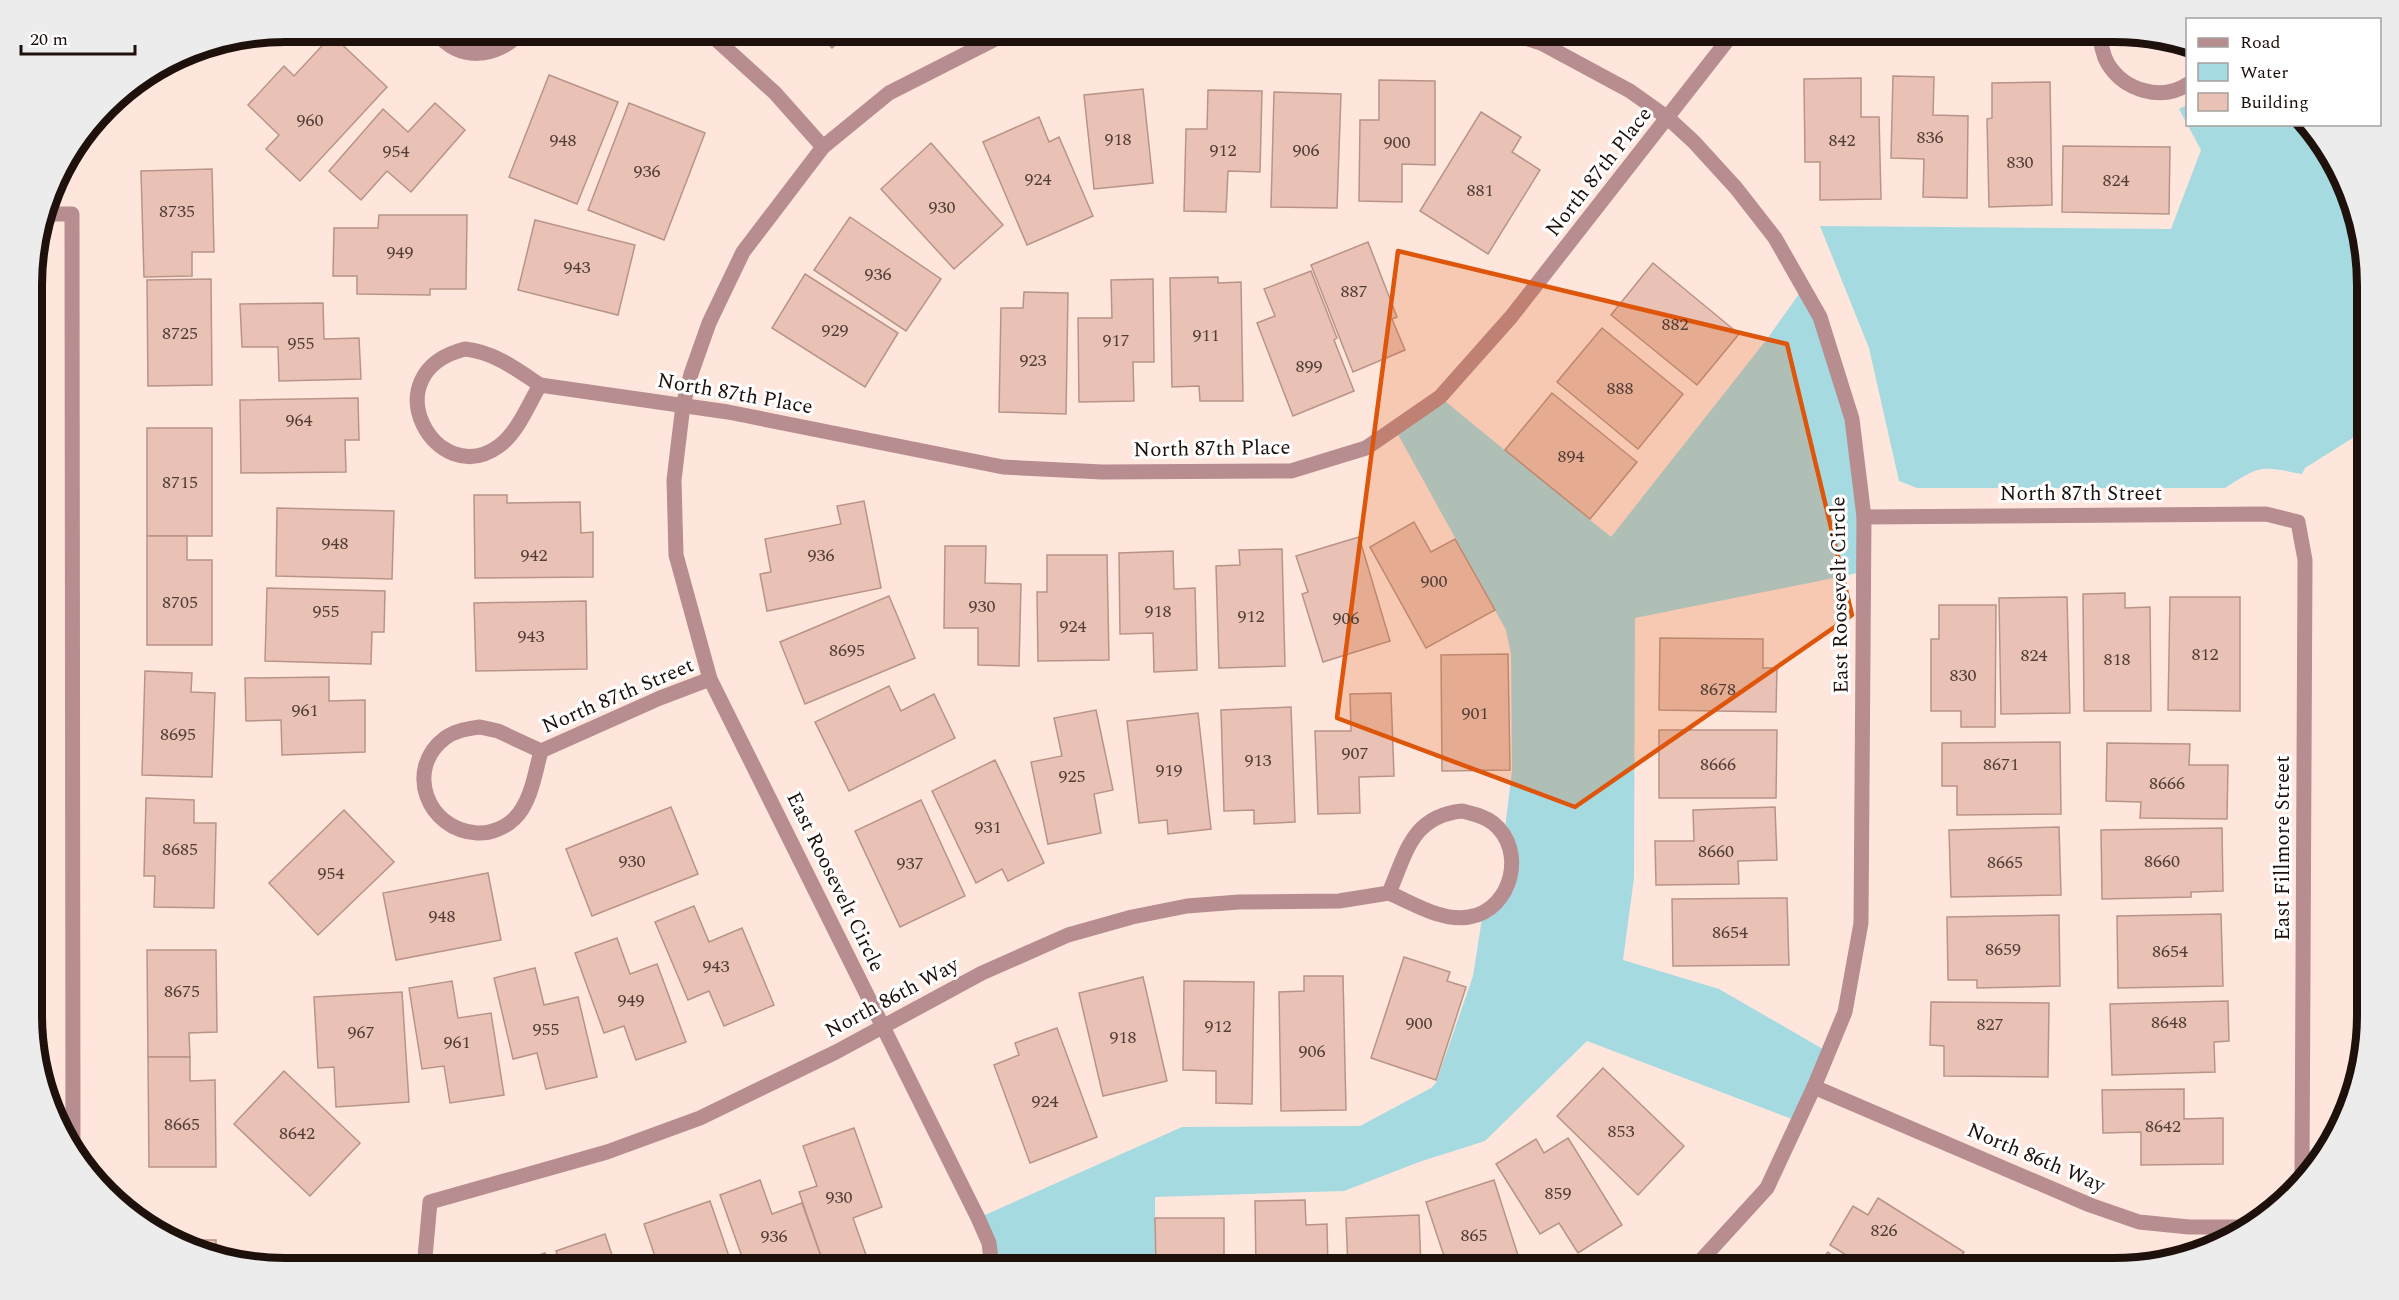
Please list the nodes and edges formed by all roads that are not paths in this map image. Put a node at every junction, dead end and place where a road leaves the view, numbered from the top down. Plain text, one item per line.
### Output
1 (445, 42) edge
2 (510, 42) edge
3 (719, 42) edge
4 (989, 42) edge
5 (1534, 42) edge
6 (1726, 42) edge
7 (2101, 42) edge
8 (2186, 84) edge
9 (1668, 118) junction
10 (823, 147) junction
11 (53, 213) edge
12 (540, 385) junction
13 (683, 405) junction
14 (1864, 517) junction
15 (2298, 522) joint
16 (710, 680) junction
17 (541, 751) junction
18 (1389, 893) junction
19 (883, 1027) junction
20 (1814, 1087) junction
21 (73, 1132) edge
22 (2302, 1169) edge
23 (2232, 1227) edge
24 (425, 1258) edge
25 (991, 1258) edge
26 (1703, 1258) edge

1 - 2 street
3 - 10 street
4 - 10 street, East Roosevelt Circle
5 - 9 street, East Roosevelt Circle
6 - 9 street, North 87th Place
7 - 8 street
9 - 13 street, North 87th Place
9 - 14 street, East Roosevelt Circle
10 - 13 street, East Roosevelt Circle
11 - 21 street
12 - 12 street, North 87th Place
12 - 13 street, North 87th Place
13 - 16 street, East Roosevelt Circle
14 - 15 street, North 87th Street
14 - 20 street, East Roosevelt Circle
15 - 22 street, East Fillmore Street
16 - 17 street, North 87th Street
16 - 19 street, East Roosevelt Circle
17 - 17 street, North 87th Street
18 - 18 street
18 - 19 street, North 86th Way
19 - 24 street, North 86th Way
19 - 25 street, East Roosevelt Circle
20 - 23 street, North 86th Way
20 - 26 street, East Roosevelt Circle

